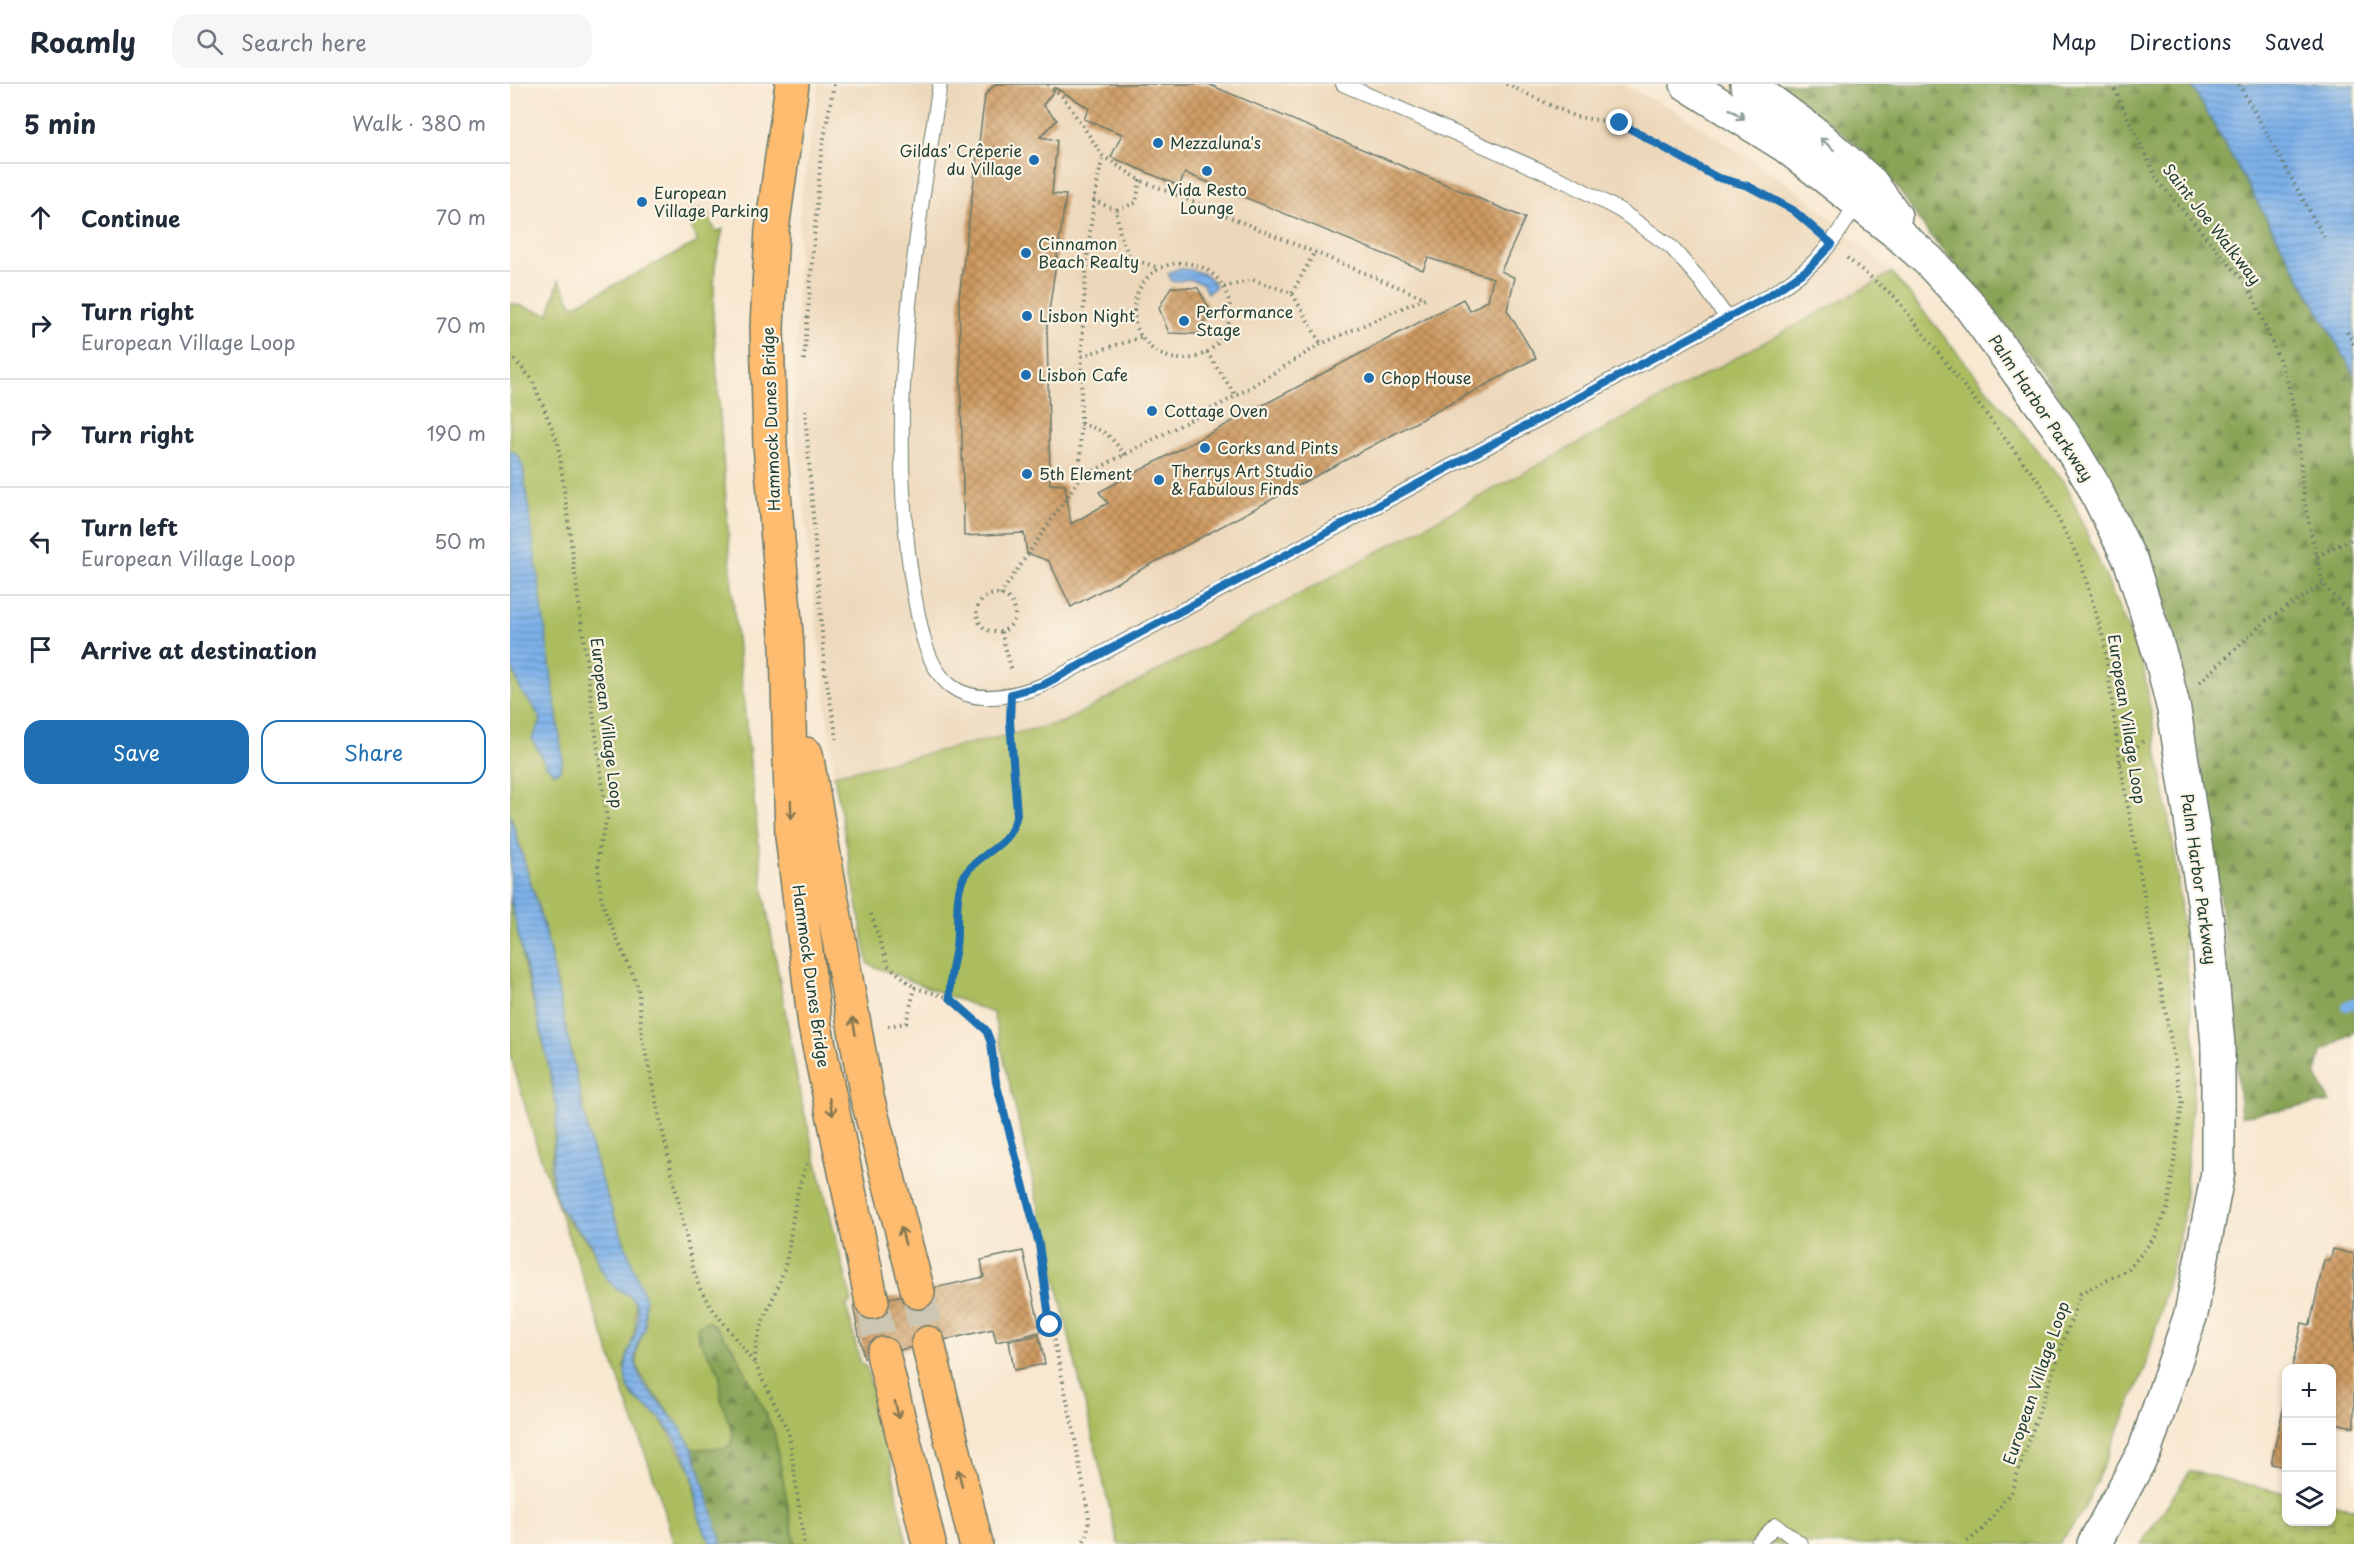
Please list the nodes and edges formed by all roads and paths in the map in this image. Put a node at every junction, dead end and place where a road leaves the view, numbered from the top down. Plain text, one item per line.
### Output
1 (792, 84) edge
2 (834, 84) edge
3 (940, 84) edge
4 (1048, 84) edge
5 (1343, 84) edge
6 (1506, 84) edge
7 (1687, 84) edge
8 (1747, 84) edge
9 (2112, 84) edge
10 (2239, 84) edge
11 (1103, 156) junction
12 (1140, 180) junction
13 (1864, 193) junction
14 (1093, 201) junction
15 (1116, 210) junction
16 (2324, 237) dead end
17 (1832, 244) junction
18 (1314, 254) junction
19 (1160, 268) junction
20 (1224, 287) junction
21 (1292, 293) junction
22 (1726, 318) junction
23 (2347, 332) dead end
24 (1142, 337) junction
25 (1322, 344) junction
26 (2354, 344) edge
27 (1207, 352) junction
28 (510, 355) edge
29 (1082, 356) junction
30 (803, 367) dead end
31 (1236, 396) junction
32 (804, 402) dead end
33 (1081, 424) junction
34 (1125, 455) junction
35 (1080, 478) junction
36 (2354, 538) edge
37 (2317, 556) junction
38 (2323, 584) junction
39 (1000, 595) junction
40 (2354, 618) edge
41 (1001, 632) junction
42 (787, 646) junction
43 (1011, 694) junction
44 (2174, 710) junction
45 (837, 741) dead end
46 (2120, 763) junction
47 (871, 913) dead end
48 (915, 988) junction
49 (950, 998) junction
50 (861, 1067) junction
51 (834, 1121) junction
52 (918, 1292) tunnel mouth
53 (872, 1302) tunnel mouth
54 (928, 1343) tunnel mouth
55 (883, 1354) tunnel mouth
56 (755, 1364) junction
57 (974, 1539) edge
58 (804, 1544) edge
59 (929, 1544) edge
60 (1082, 1544) edge
61 (1757, 1544) edge
62 (1801, 1544) edge
63 (1964, 1544) edge
64 (2094, 1544) edge

1 - 42 main road, Hammock Dunes Bridge
2 - 30 path
3 - 43 lane
4 - 11 path
5 - 22 lane
6 - 17 path, European Village Loop
7 -> 13 street, Palm Harbor Parkway
13 -> 8 street, Palm Harbor Parkway
9 - 37 path, Saint Joe Walkway
10 - 16 path
11 - 12 path
11 - 14 path
12 - 15 path
12 - 18 path
13 - 17 lane
13 - 44 street, Palm Harbor Parkway
14 - 15 path
14 - 29 path
15 - 19 path
17 - 22 lane
17 - 46 path, European Village Loop
18 - 21 path
18 - 25 path
19 - 20 path
19 - 24 path
20 - 21 path
20 - 27 path
21 - 25 path
22 - 43 lane
23 - 26 path
24 - 27 path
24 - 29 path
25 - 31 path
27 - 31 path
28 - 56 path, European Village Loop
29 - 33 path
31 - 34 path
32 - 45 path
33 - 34 path
33 - 35 path
34 - 35 path
35 - 39 path
36 - 37 path
37 - 38 path, Saint Joe Walkway
38 - 40 path
38 - 44 path
39 - 41 path
39 - 41 path
41 - 43 path
50 -> 42 main road, Hammock Dunes Bridge
42 -> 51 main road, Hammock Dunes Bridge
43 - 49 path
44 - 46 path
44 - 64 street, Palm Harbor Parkway
46 - 63 path, European Village Loop
47 - 48 path
48 - 49 path
48 - 50 path
49 - 60 path
52 -> 50 main road, Hammock Dunes Bridge
51 - 53 main road, Hammock Dunes Bridge
51 - 56 path
57 -> 54 main road
55 -> 59 main road
56 - 58 path, European Village Loop
61 - 62 lane

